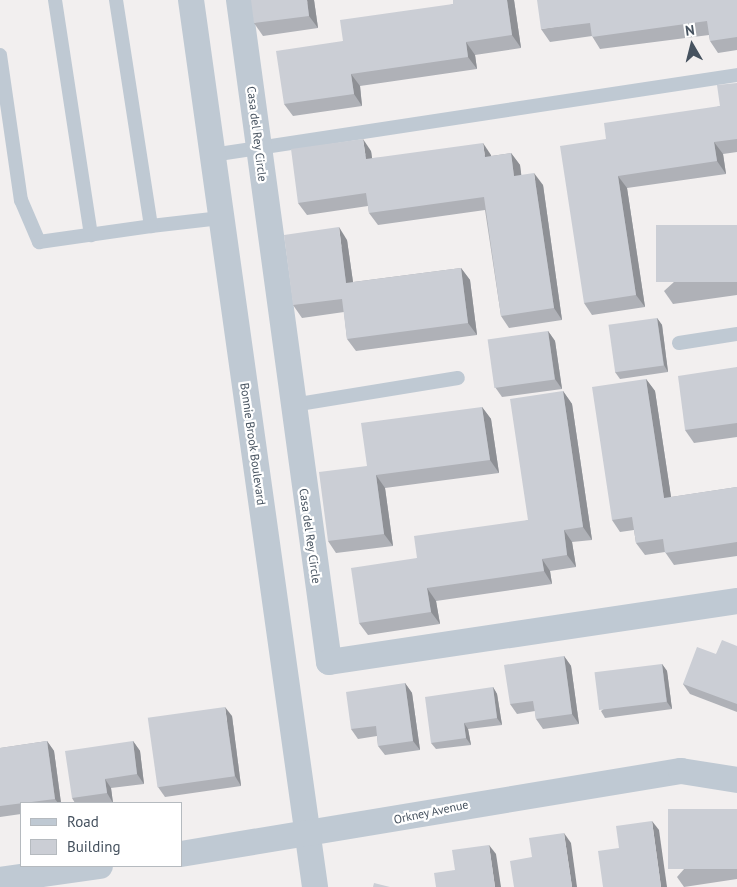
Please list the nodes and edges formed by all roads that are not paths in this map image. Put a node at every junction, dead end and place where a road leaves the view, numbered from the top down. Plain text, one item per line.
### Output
1 (55, 0) edge
2 (116, 0) edge
3 (191, 0) edge
4 (239, 0) edge
5 (0, 55) edge
6 (737, 74) edge
7 (258, 148) junction
8 (212, 155) junction
9 (221, 218) junction
10 (151, 226) junction
11 (91, 235) junction
12 (737, 334) edge
13 (679, 343) dead end
14 (458, 378) dead end
15 (293, 405) junction
16 (737, 601) edge
17 (737, 780) edge
18 (308, 836) junction
19 (182, 854) edge
20 (93, 867) edge
21 (0, 880) edge
22 (315, 887) edge

1 - 11 lane
2 - 10 lane
3 - 8 street, Bonnie Brook Boulevard
4 - 7 street, Casa del Rey Circle
5 - 11 lane
6 - 7 lane
7 - 8 lane
7 - 15 street, Casa del Rey Circle
8 - 9 street, Bonnie Brook Boulevard
9 - 10 lane
9 - 18 street, Bonnie Brook Boulevard
10 - 11 lane
12 - 13 lane
14 - 15 lane
15 - 16 street, Casa del Rey Circle
17 - 18 street, Orkney Avenue
18 - 19 street, Orkney Avenue
18 - 22 street, Bonnie Brook Boulevard
20 - 21 street

